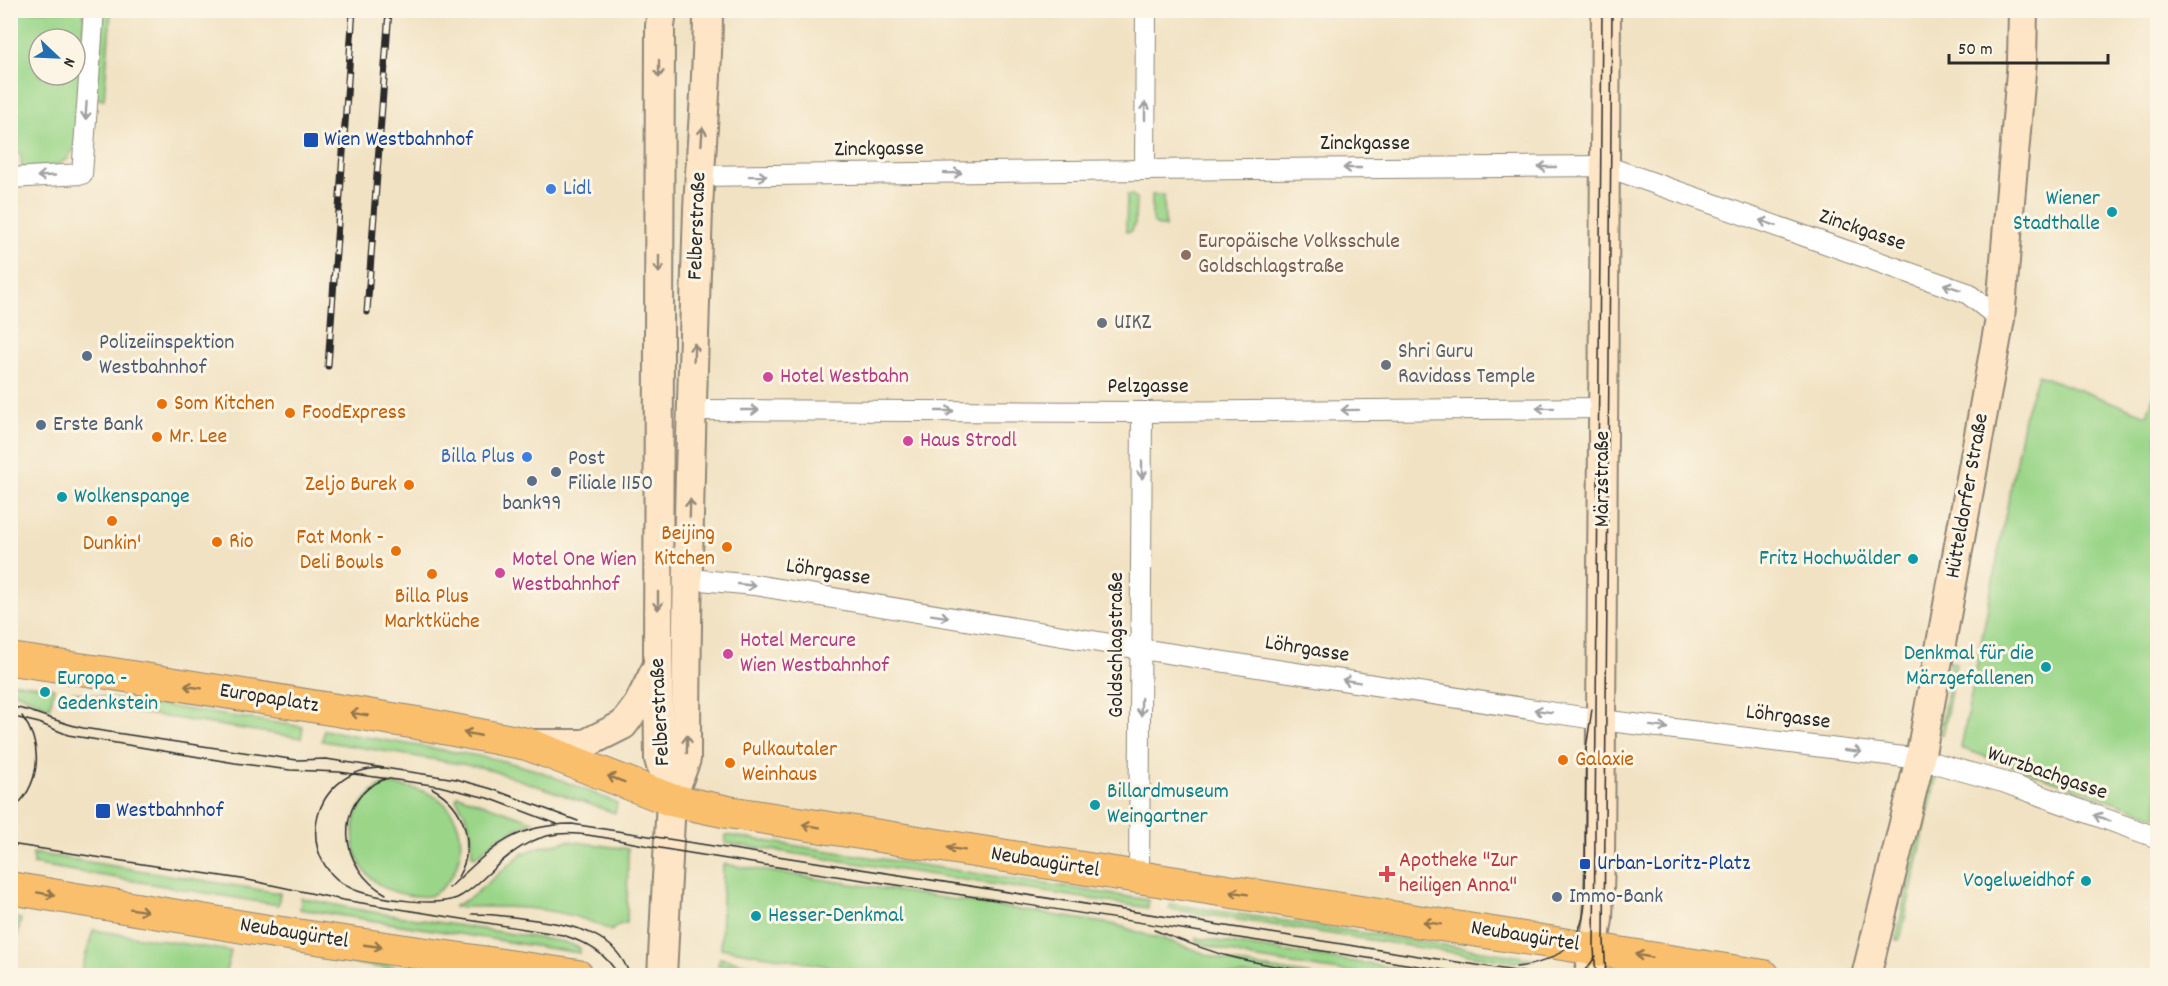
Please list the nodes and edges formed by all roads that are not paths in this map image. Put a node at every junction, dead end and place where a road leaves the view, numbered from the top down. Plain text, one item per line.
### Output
1 (94, 10) edge
2 (662, 10) edge
3 (708, 10) edge
4 (1146, 10) edge
5 (1606, 10) edge
6 (2023, 10) edge
7 (1605, 166) junction
8 (1145, 170) junction
9 (700, 176) junction
10 (10, 178) edge
11 (2000, 319) junction
12 (1603, 408) junction
13 (692, 410) junction
14 (1142, 412) junction
15 (689, 579) junction
16 (1141, 649) junction
17 (10, 660) edge
18 (658, 664) junction
19 (1601, 720) junction
20 (527, 744) junction
21 (1920, 759) junction
22 (671, 800) junction
23 (2157, 838) edge
24 (1139, 878) junction
25 (10, 888) edge
26 (1591, 962) edge
27 (578, 975) edge
28 (662, 975) edge
29 (1764, 975) edge
30 (1866, 975) edge

1 -> 10 street
2 -> 18 main road, Felberstraße
9 -> 3 main road, Felberstraße
8 -> 4 street
5 - 7 main road, Märzstraße
6 - 11 main road, Hütteldorfer Straße
7 -> 8 street, Zinckgasse
11 -> 7 street, Zinckgasse
7 - 12 main road, Märzstraße
9 -> 8 street, Zinckgasse
13 -> 9 main road, Felberstraße
11 - 21 main road, Hütteldorfer Straße
12 -> 14 street, Pelzgasse
12 - 19 main road, Märzstraße
13 -> 14 street, Pelzgasse
15 -> 13 main road, Felberstraße
14 -> 16 street, Goldschlagstraße
15 -> 16 street, Löhrgasse
22 -> 15 main road, Felberstraße
19 -> 16 street, Löhrgasse
16 -> 24 street, Goldschlagstraße
20 -> 17 main road, Europaplatz
18 - 20 main road, Europaplatz
18 - 22 main road, Felberstraße
19 -> 21 street, Löhrgasse
19 - 26 main road, Märzstraße
22 -> 20 main road, Europaplatz
23 -> 21 street, Wurzbachgasse
21 - 30 main road, Hütteldorfer Straße
24 -> 22 main road, Neubaugürtel
22 - 28 main road
26 -> 24 main road, Neubaugürtel
25 -> 27 main road, Neubaugürtel
29 -> 26 main road, Neubaugürtel

